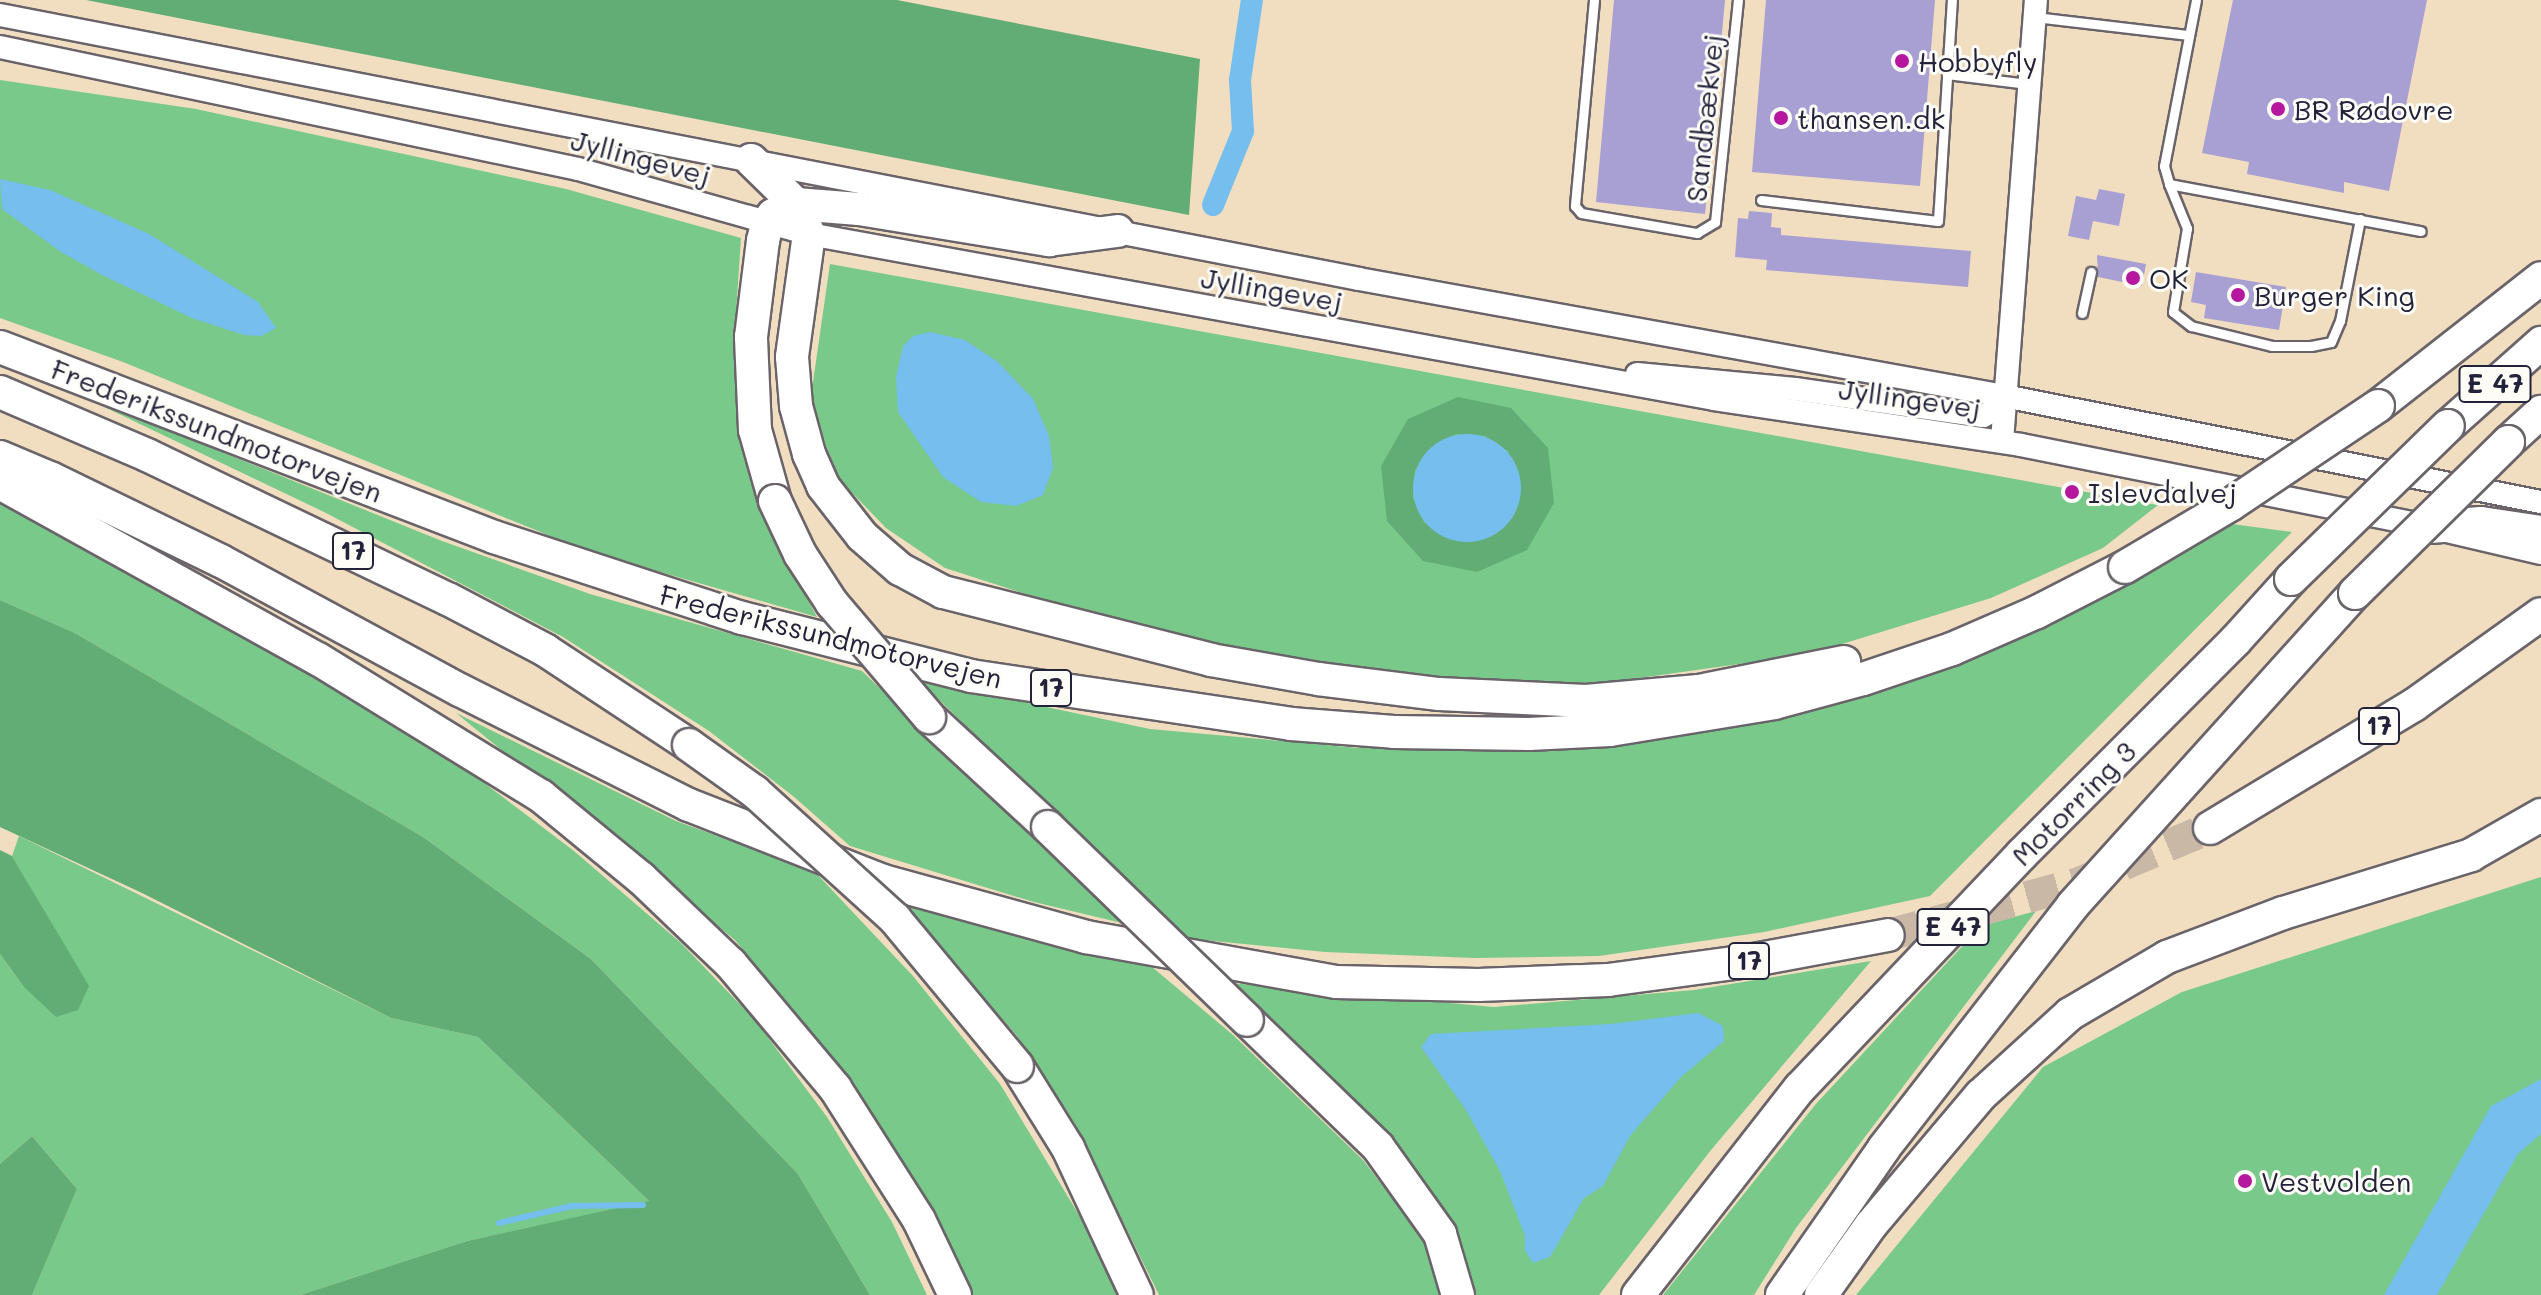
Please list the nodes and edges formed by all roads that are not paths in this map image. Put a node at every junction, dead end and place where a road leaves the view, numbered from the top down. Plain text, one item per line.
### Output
1 (1594, 0) edge
2 (1738, 0) edge
3 (1952, 0) edge
4 (2196, 0) edge
5 (2035, 8) edge
6 (0, 15) edge
7 (2189, 35) junction
8 (0, 47) edge
9 (1947, 74) junction
10 (2028, 84) junction
11 (751, 160) junction
12 (2169, 184) junction
13 (1761, 200) dead end
14 (796, 204) junction
15 (2360, 219) junction
16 (767, 223) junction
17 (1117, 231) junction
18 (2421, 231) dead end
19 (809, 234) junction
20 (2091, 272) dead end
21 (2541, 278) edge
22 (2082, 313) dead end
23 (2541, 343) edge
24 (0, 347) edge
25 (1583, 375) junction
26 (0, 392) edge
27 (2004, 396) junction
28 (2541, 412) edge
29 (2002, 441) junction
30 (0, 457) edge
31 (0, 483) edge
32 (2541, 502) edge
33 (2430, 527) junction
34 (2541, 532) edge
35 (2541, 553) edge
36 (2037, 612) junction
37 (2541, 614) edge
38 (2541, 815) edge
39 (2210, 828) tunnel mouth
40 (2541, 837) edge
41 (2471, 855) junction
42 (1888, 935) tunnel mouth
43 (955, 1295) edge
44 (1137, 1295) edge
45 (1458, 1295) edge
46 (1638, 1295) edge
47 (1782, 1295) edge
48 (1821, 1295) edge

1 - 2 lane, Sandbækvej
3 - 9 lane
4 - 7 lane
5 - 7 lane
5 - 10 street
6 - 11 street, Jyllingevej
7 - 12 lane
8 - 16 street, Jyllingevej
9 - 10 lane
9 - 13 lane
10 - 27 street
11 - 14 highway
11 - 17 street, Jyllingevej
12 - 15 lane
12 - 15 lane
14 - 16 highway
14 - 17 highway
14 - 19 highway
15 - 18 lane
16 - 19 street, Jyllingevej
16 - 45 highway, bridge
17 - 27 street, Jyllingevej
19 - 25 street, Jyllingevej
19 - 36 highway
20 - 22 lane
21 - 36 highway, Frederikssundmotorvejen / 17, bridge
23 - 46 highway, Motorring 3 / E 47, bridge
24 - 36 highway, Frederikssundmotorvejen / 17
25 - 27 street
25 - 29 street, Jyllingevej
26 - 44 highway, Frederikssundmotorvejen / 17, bridge
27 - 29 street
27 - 32 street, Jyllingevej
28 - 47 highway, E 47, bridge
29 - 33 street, Jyllingevej
30 - 42 highway, 17
31 - 43 highway
33 - 34 highway
33 - 35 street, Jyllingevej
37 - 39 highway, 17
38 - 41 highway
40 - 41 highway
41 - 48 highway

